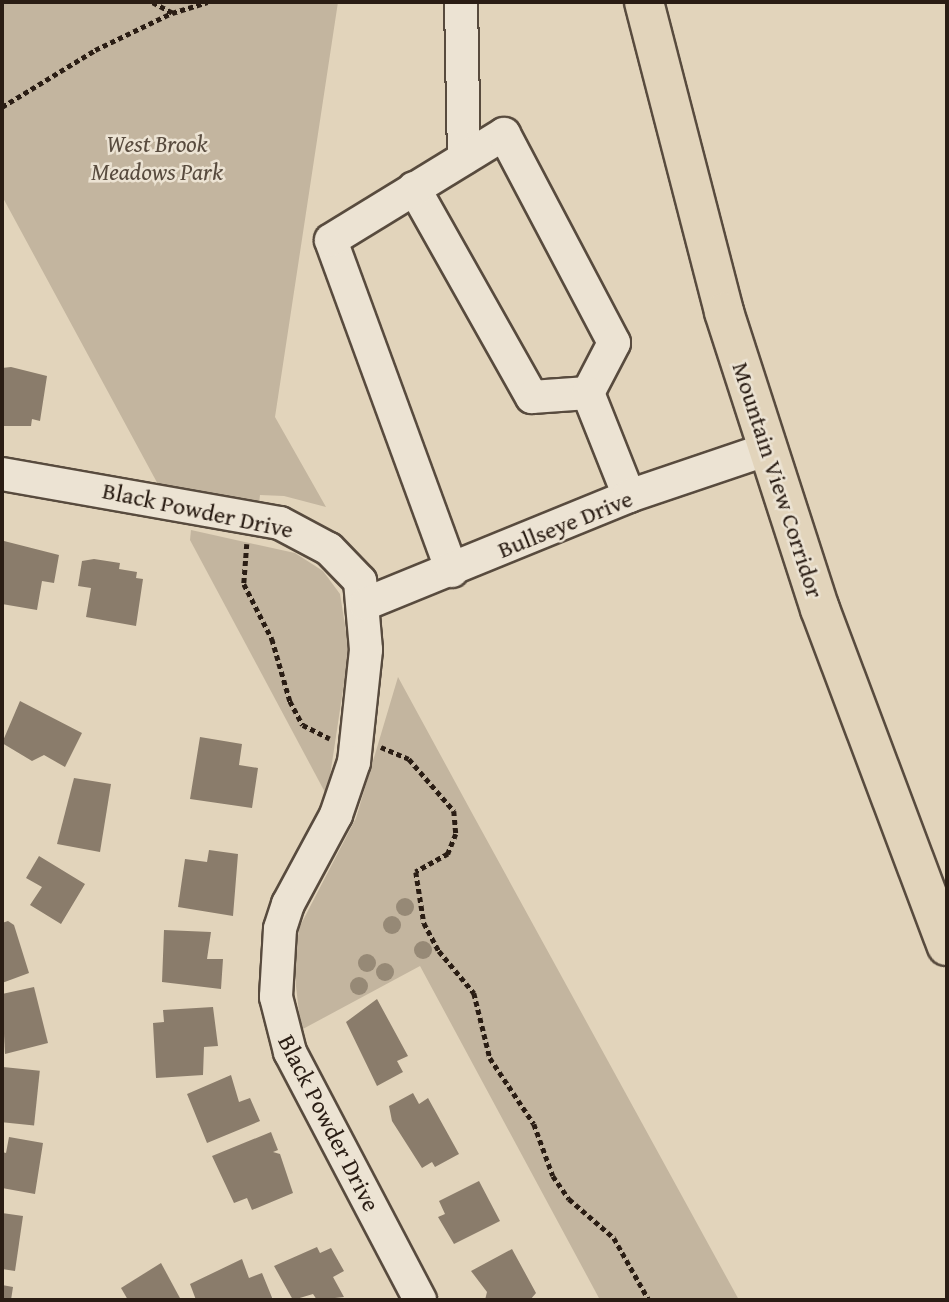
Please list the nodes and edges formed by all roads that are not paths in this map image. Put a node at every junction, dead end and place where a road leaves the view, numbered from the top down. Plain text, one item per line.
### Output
1 (461, 2) edge
2 (644, 2) edge
3 (464, 158) junction
4 (414, 188) junction
5 (587, 393) junction
6 (768, 449) junction
7 (2, 474) edge
8 (629, 496) junction
9 (452, 571) junction
10 (365, 604) junction
11 (947, 946) edge
12 (420, 1300) edge

1 - 3 street
2 - 6 highway, Mountain View Corridor
3 - 4 street
3 - 5 street
4 - 5 street
4 - 9 street
5 - 8 street
6 - 8 street, Bullseye Drive
6 - 11 highway, Mountain View Corridor
7 - 10 street, Black Powder Drive
8 - 9 street, Bullseye Drive
9 - 10 street, Bullseye Drive
10 - 12 street, Black Powder Drive

